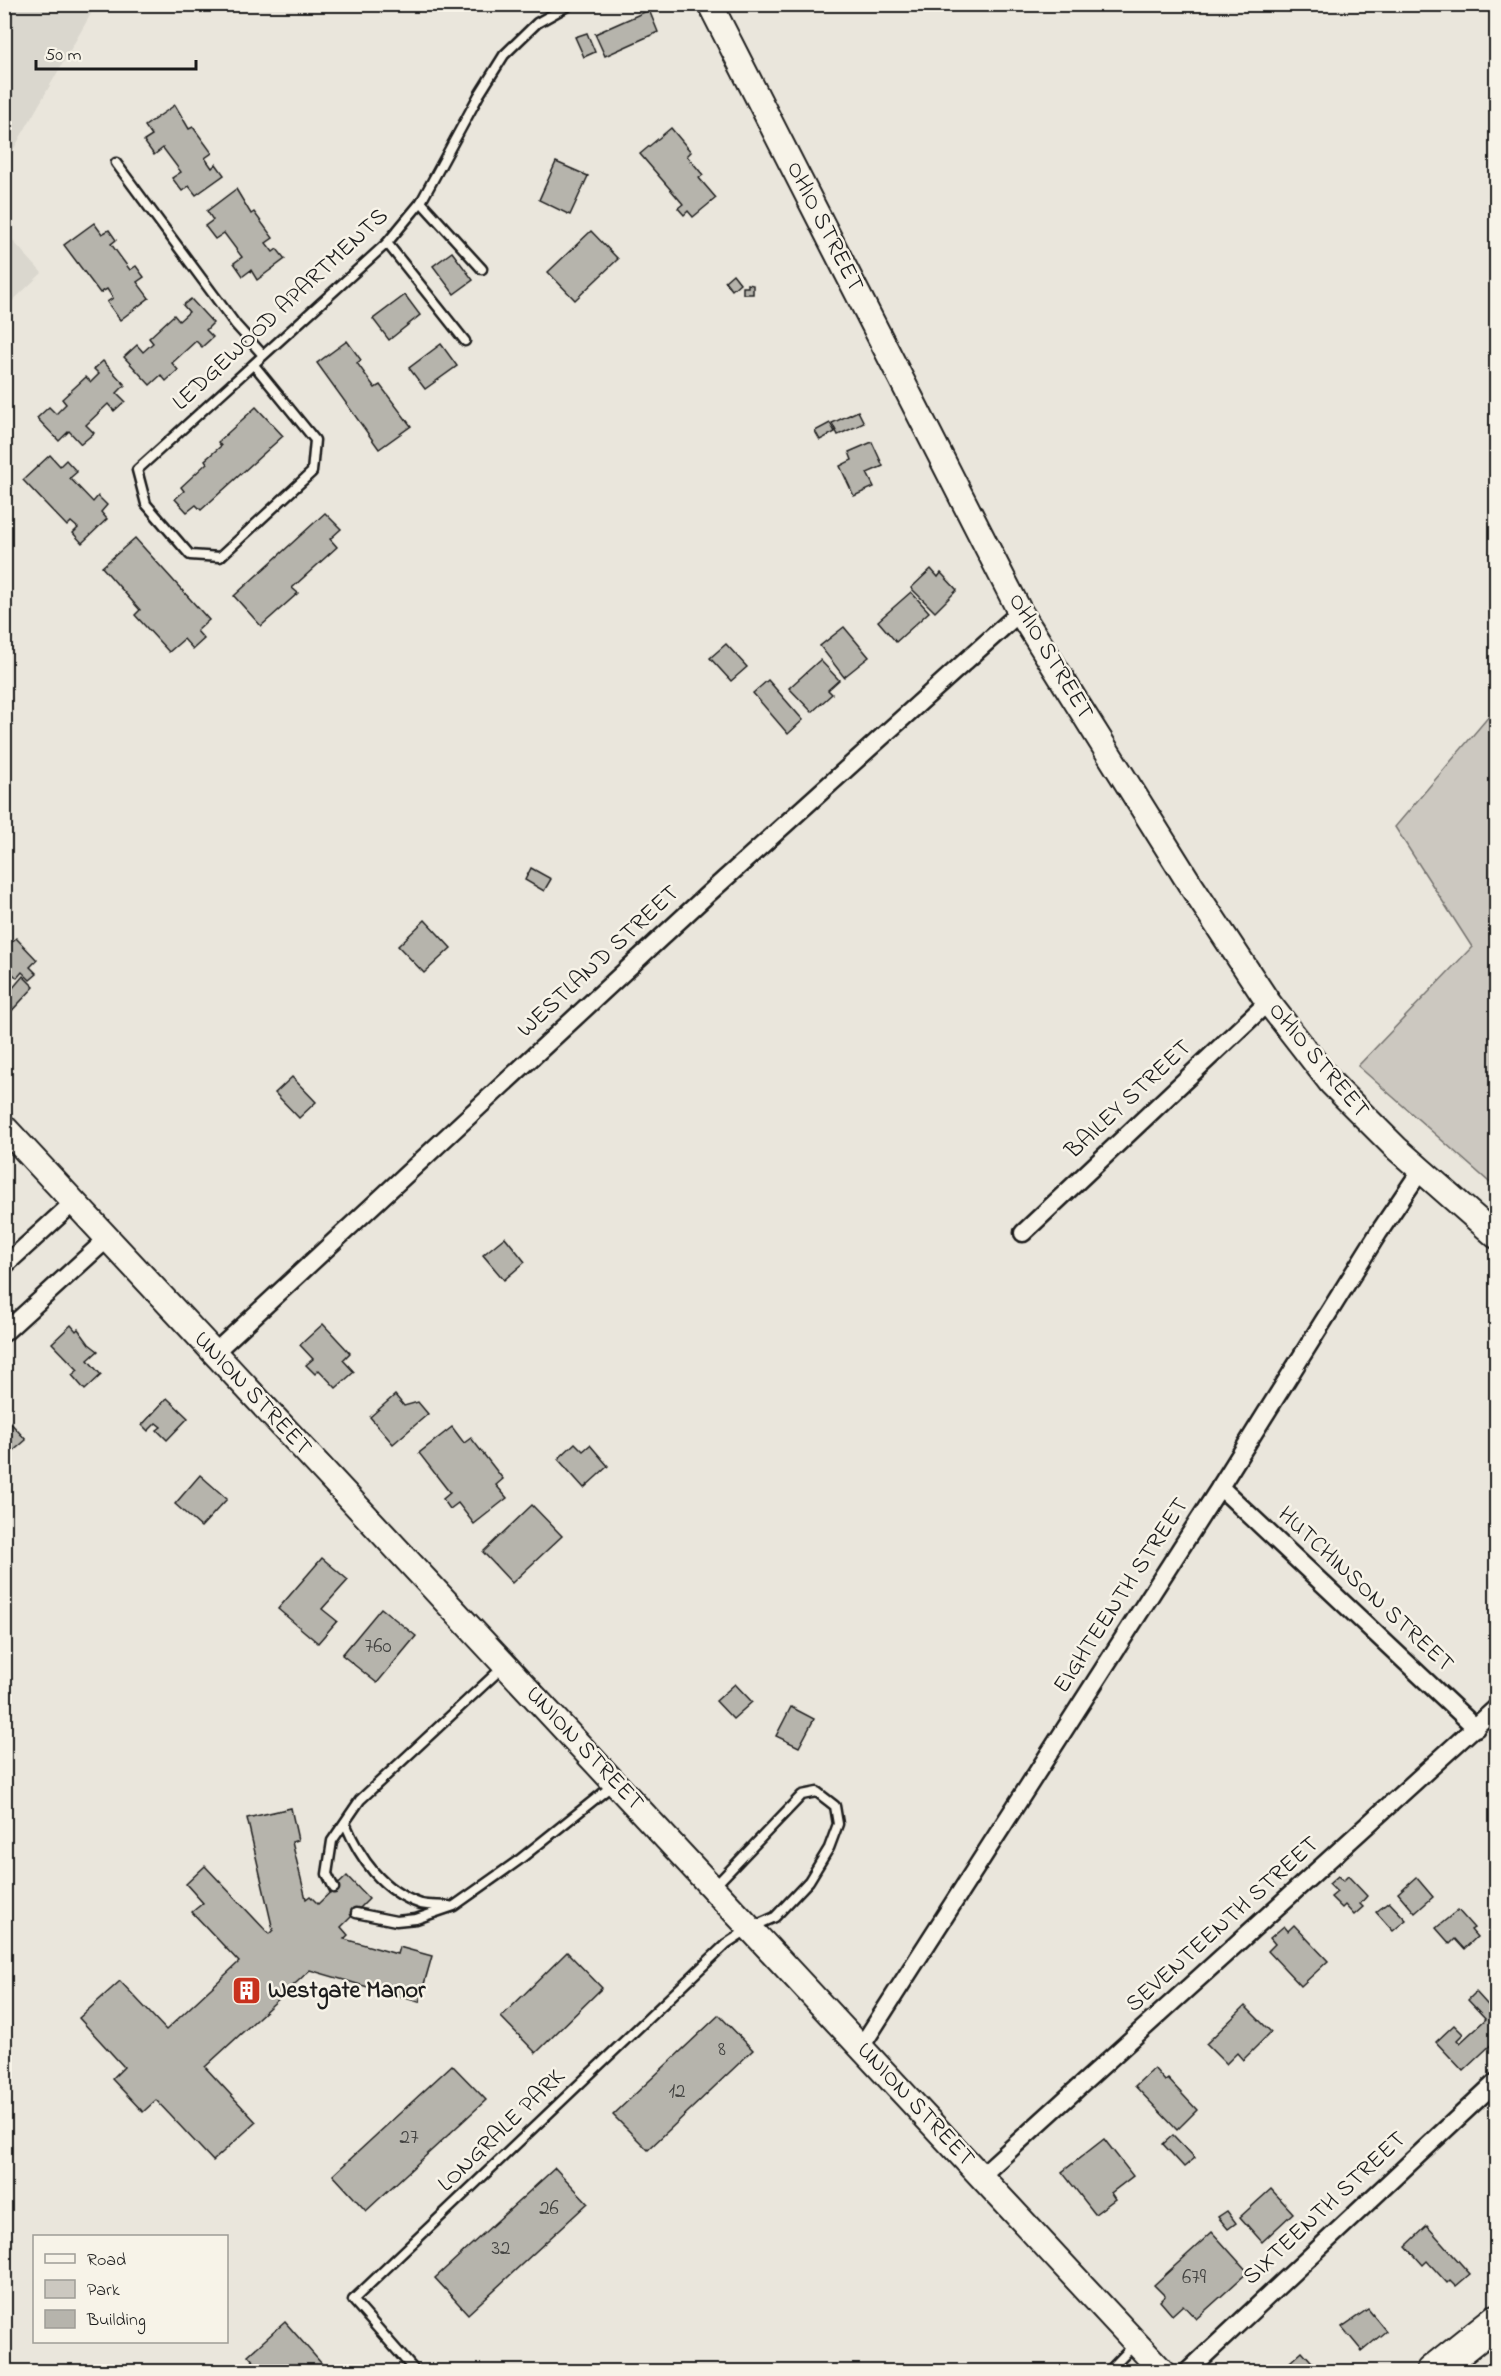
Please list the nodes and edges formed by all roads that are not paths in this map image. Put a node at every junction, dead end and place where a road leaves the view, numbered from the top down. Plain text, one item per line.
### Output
1 (571, 4) edge
2 (710, 4) edge
3 (116, 163) dead end
4 (421, 202) junction
5 (387, 243) junction
6 (482, 269) dead end
7 (465, 341) dead end
8 (263, 356) junction
9 (254, 365) junction
10 (1020, 612) junction
11 (1268, 1002) junction
12 (4, 1127) edge
13 (1421, 1170) junction
14 (74, 1202) junction
15 (1023, 1233) dead end
16 (1497, 1236) edge
17 (107, 1239) junction
18 (4, 1266) edge
19 (4, 1333) edge
20 (214, 1353) junction
21 (1220, 1487) junction
22 (505, 1665) junction
23 (1497, 1708) edge
24 (1476, 1728) junction
25 (615, 1783) junction
26 (345, 1823) junction
27 (334, 1888) dead end
28 (713, 1888) junction
29 (454, 1906) junction
30 (356, 1913) dead end
31 (750, 1928) junction
32 (861, 2047) junction
33 (1497, 2082) edge
34 (981, 2176) junction
35 (1497, 2321) edge
36 (1137, 2343) junction
37 (416, 2372) edge
38 (1108, 2372) edge
39 (1163, 2372) edge
40 (1187, 2372) edge
41 (1432, 2372) edge

1 - 4 lane, LEDGEWOOD APARTMENTS
2 - 10 main road, OHIO STREET
3 - 8 lane
4 - 5 lane, LEDGEWOOD APARTMENTS
4 - 6 lane
5 - 7 lane
5 - 8 lane, LEDGEWOOD APARTMENTS
8 - 9 lane, LEDGEWOOD APARTMENTS
9 - 9 lane, LEDGEWOOD APARTMENTS
10 - 11 main road, OHIO STREET
10 - 20 street, WESTLAND STREET
11 - 13 main road, OHIO STREET
11 - 15 street, BAILEY STREET
12 - 14 main road, UNION STREET
13 - 16 main road, OHIO STREET
13 - 21 street, EIGHTEENTH STREET
14 - 17 main road, UNION STREET
14 - 18 street
17 - 19 street
17 - 20 main road, UNION STREET
20 - 22 main road, UNION STREET
21 - 24 street, HUTCHINSON STREET
21 - 32 street, EIGHTEENTH STREET
22 - 25 main road, UNION STREET
22 - 26 lane
23 - 24 street, SEVENTEENTH STREET
24 - 34 street, SEVENTEENTH STREET
25 - 28 main road, UNION STREET
25 - 29 lane
26 - 27 lane
26 - 29 lane
28 - 31 main road, UNION STREET
28 - 31 lane
29 - 30 lane
31 - 32 main road, UNION STREET
31 - 37 lane, LONGRALE PARK
32 - 34 main road, UNION STREET
33 - 40 street, SIXTEENTH STREET
34 - 36 main road, UNION STREET
35 - 41 highway
36 - 38 lane
36 - 39 main road, UNION STREET

